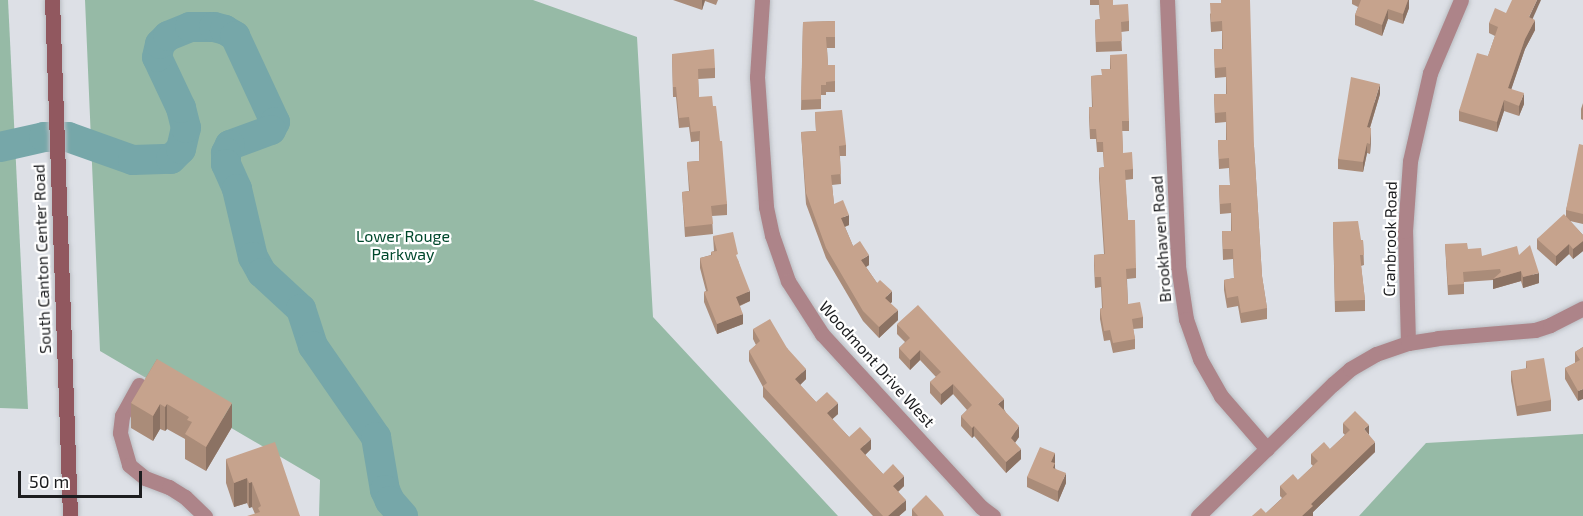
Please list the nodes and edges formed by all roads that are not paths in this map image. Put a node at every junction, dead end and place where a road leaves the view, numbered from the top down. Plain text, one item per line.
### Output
1 (52, 0) edge
2 (762, 0) edge
3 (1167, 0) edge
4 (1461, 0) edge
5 (1583, 308) edge
6 (1408, 343) junction
7 (139, 385) edge
8 (1268, 449) junction
9 (70, 516) edge
10 (205, 516) edge
11 (993, 516) edge
12 (1198, 516) edge

1 - 9 main road, South Canton Center Road
2 - 11 street, Woodmont Drive West
3 - 8 street, Brookhaven Road
4 - 6 street, Cranbrook Road
5 - 6 street
6 - 8 street
7 - 10 street
8 - 12 street

